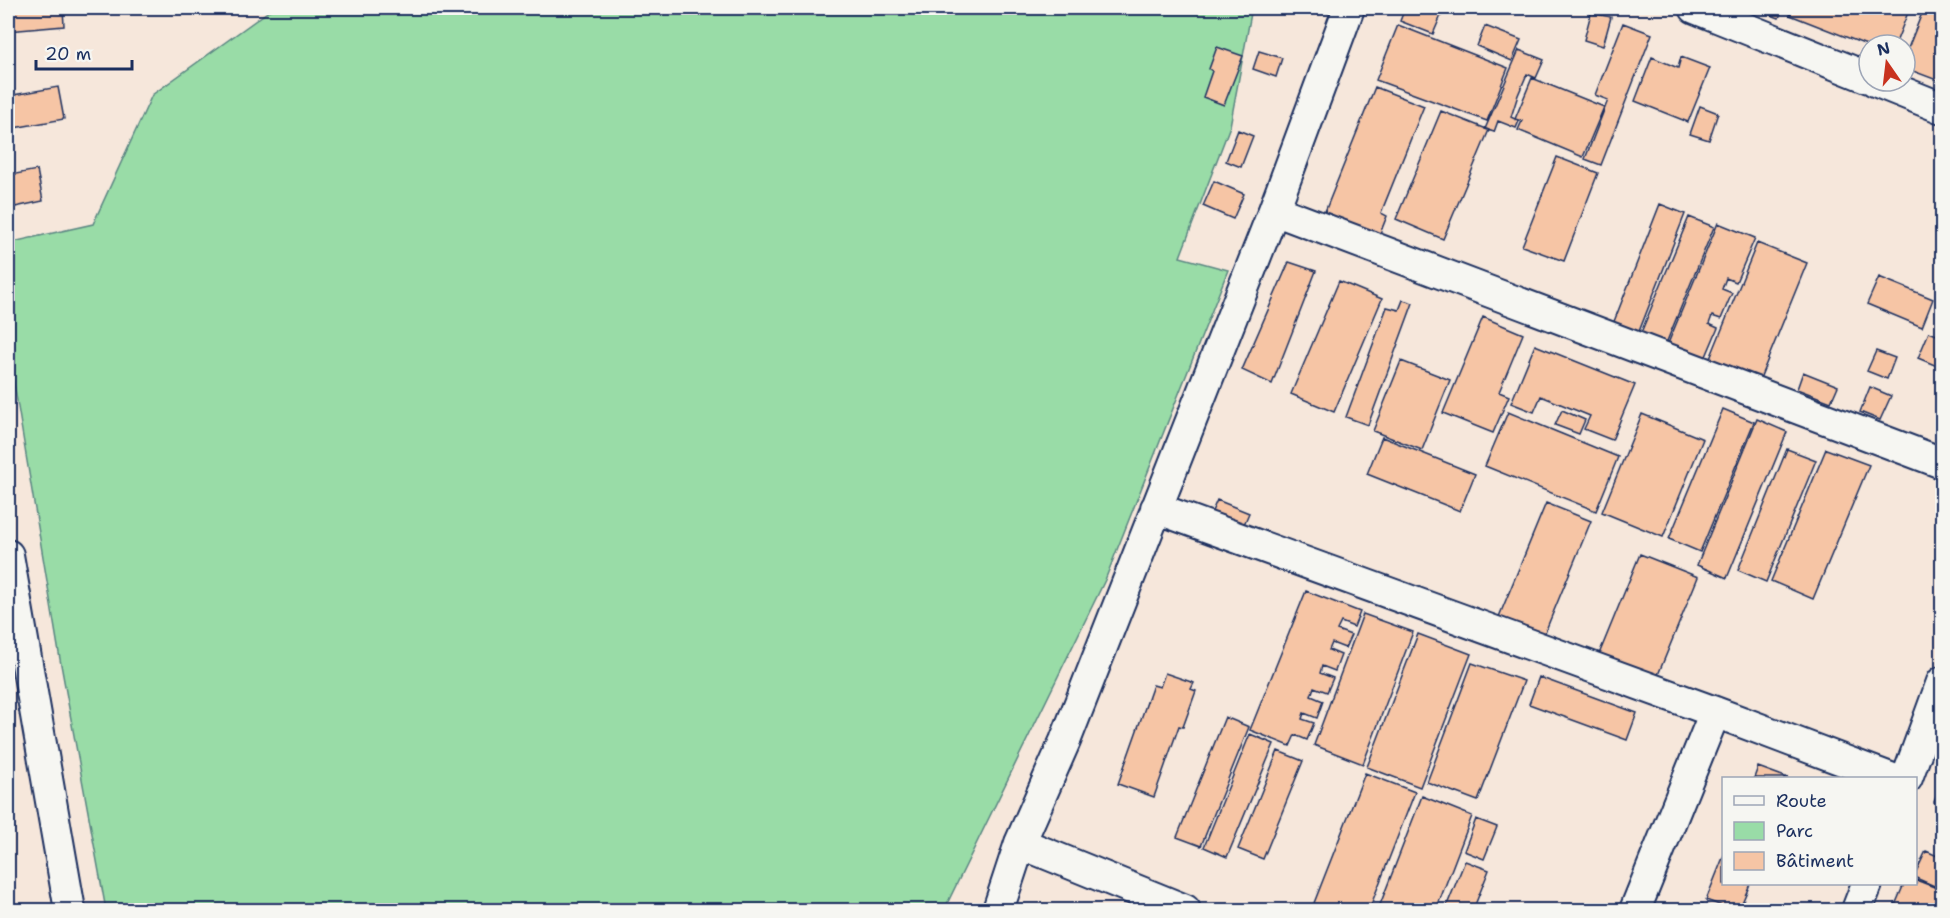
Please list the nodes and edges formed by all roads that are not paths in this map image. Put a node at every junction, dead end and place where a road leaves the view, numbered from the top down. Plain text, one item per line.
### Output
1 (1349, 8) edge
2 (1695, 8) edge
3 (1857, 73) edge
4 (1905, 93) edge
5 (1942, 108) edge
6 (1274, 210) junction
7 (1942, 463) edge
8 (1156, 508) junction
9 (8, 555) edge
10 (1942, 682) edge
11 (1714, 712) junction
12 (1887, 777) edge
13 (1907, 777) edge
14 (1020, 843) junction
15 (1867, 885) edge
16 (70, 910) edge
17 (998, 910) edge
18 (1185, 910) edge
19 (1635, 910) edge
20 (1857, 910) edge

1 - 6 street
2 - 3 street
4 - 5 street
6 - 7 street
6 - 8 street
8 - 11 street
8 - 14 street
9 - 16 street
10 - 13 street
11 - 12 street
11 - 19 street
14 - 17 street
14 - 18 street
15 - 20 street

